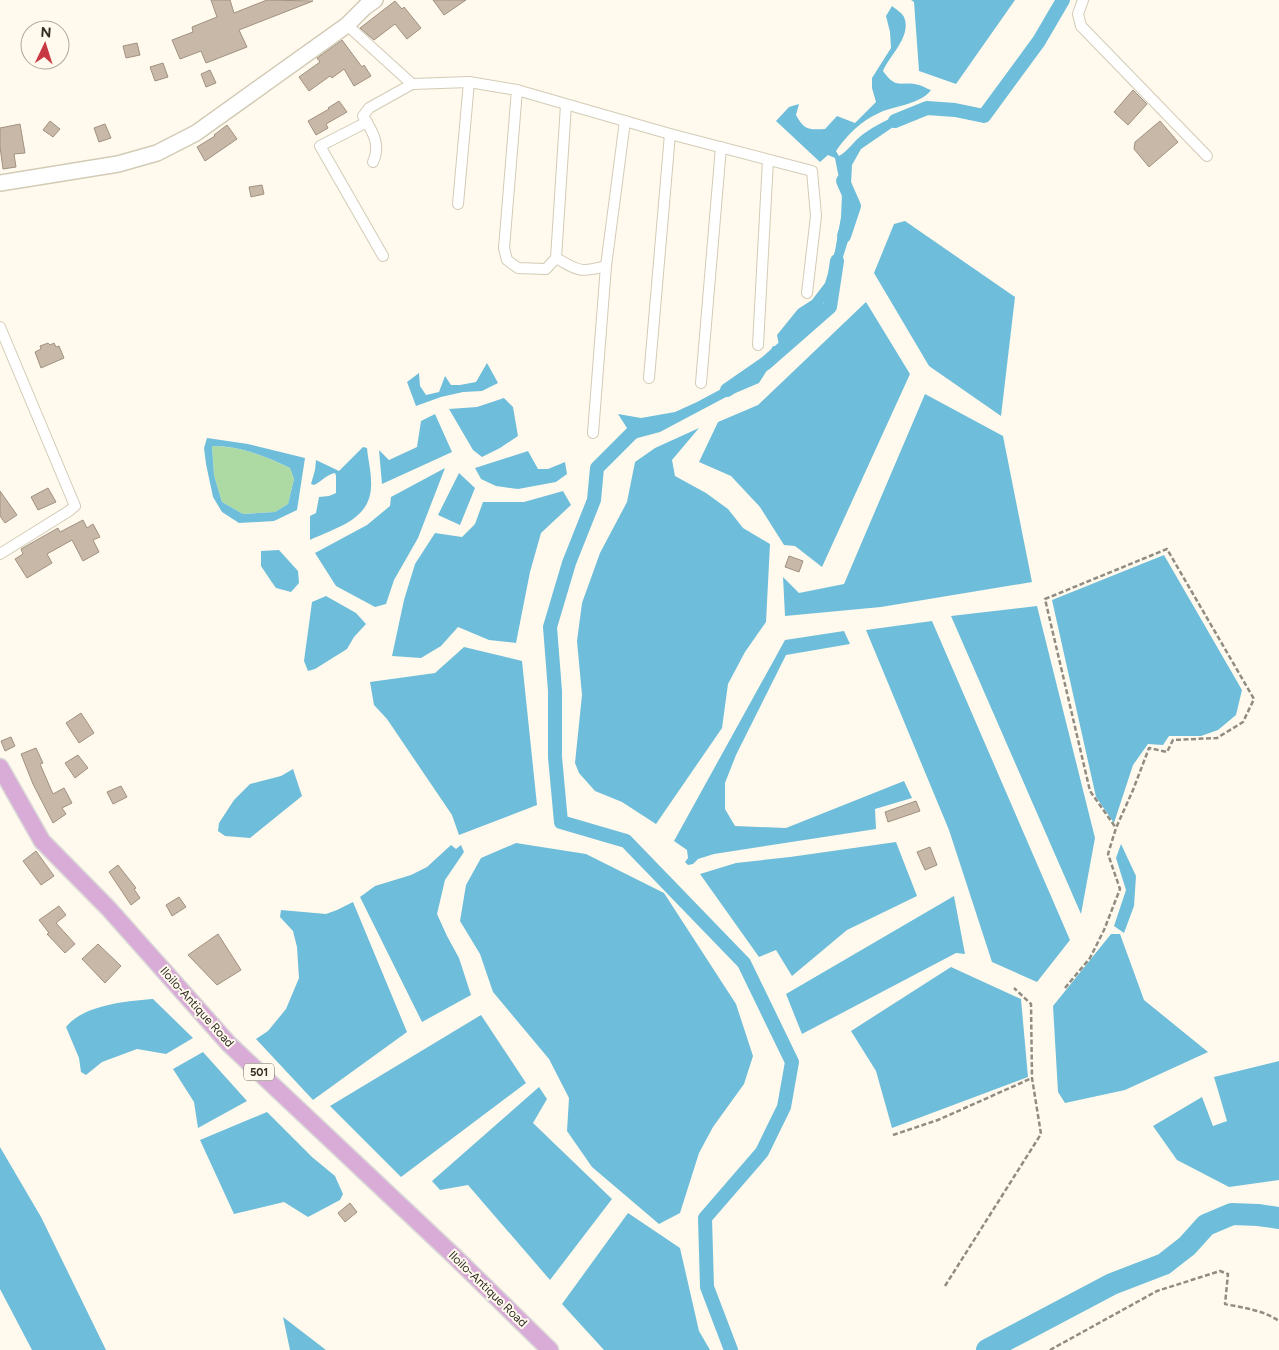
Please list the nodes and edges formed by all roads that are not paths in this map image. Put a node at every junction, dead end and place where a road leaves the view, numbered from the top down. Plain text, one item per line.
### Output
1 (375, 0) edge
2 (1083, 0) edge
3 (347, 25) junction
4 (469, 82) junction
5 (412, 84) junction
6 (517, 90) junction
7 (566, 105) junction
8 (625, 120) junction
9 (367, 122) junction
10 (670, 134) junction
11 (721, 148) junction
12 (1207, 156) dead end
13 (768, 160) junction
14 (373, 162) dead end
15 (0, 183) edge
16 (458, 204) dead end
17 (383, 256) dead end
18 (556, 258) junction
19 (606, 266) junction
20 (808, 294) dead end
21 (0, 327) edge
22 (758, 345) dead end
23 (649, 378) dead end
24 (701, 383) dead end
25 (593, 433) dead end
26 (0, 554) edge
27 (0, 767) edge
28 (550, 1350) edge

1 - 3 main road
2 - 12 street
3 - 5 street
3 - 15 main road
4 - 5 street
4 - 6 street
4 - 16 street
5 - 9 street
6 - 7 street
6 - 18 street
7 - 8 street
7 - 18 street
8 - 10 street
8 - 19 street
9 - 14 street
9 - 17 street
10 - 11 street
10 - 23 street
11 - 13 street
11 - 24 street
13 - 20 street
13 - 22 street
18 - 19 street
19 - 25 street
21 - 26 street
27 - 28 main road, Iloilo-Antique Road / 501

